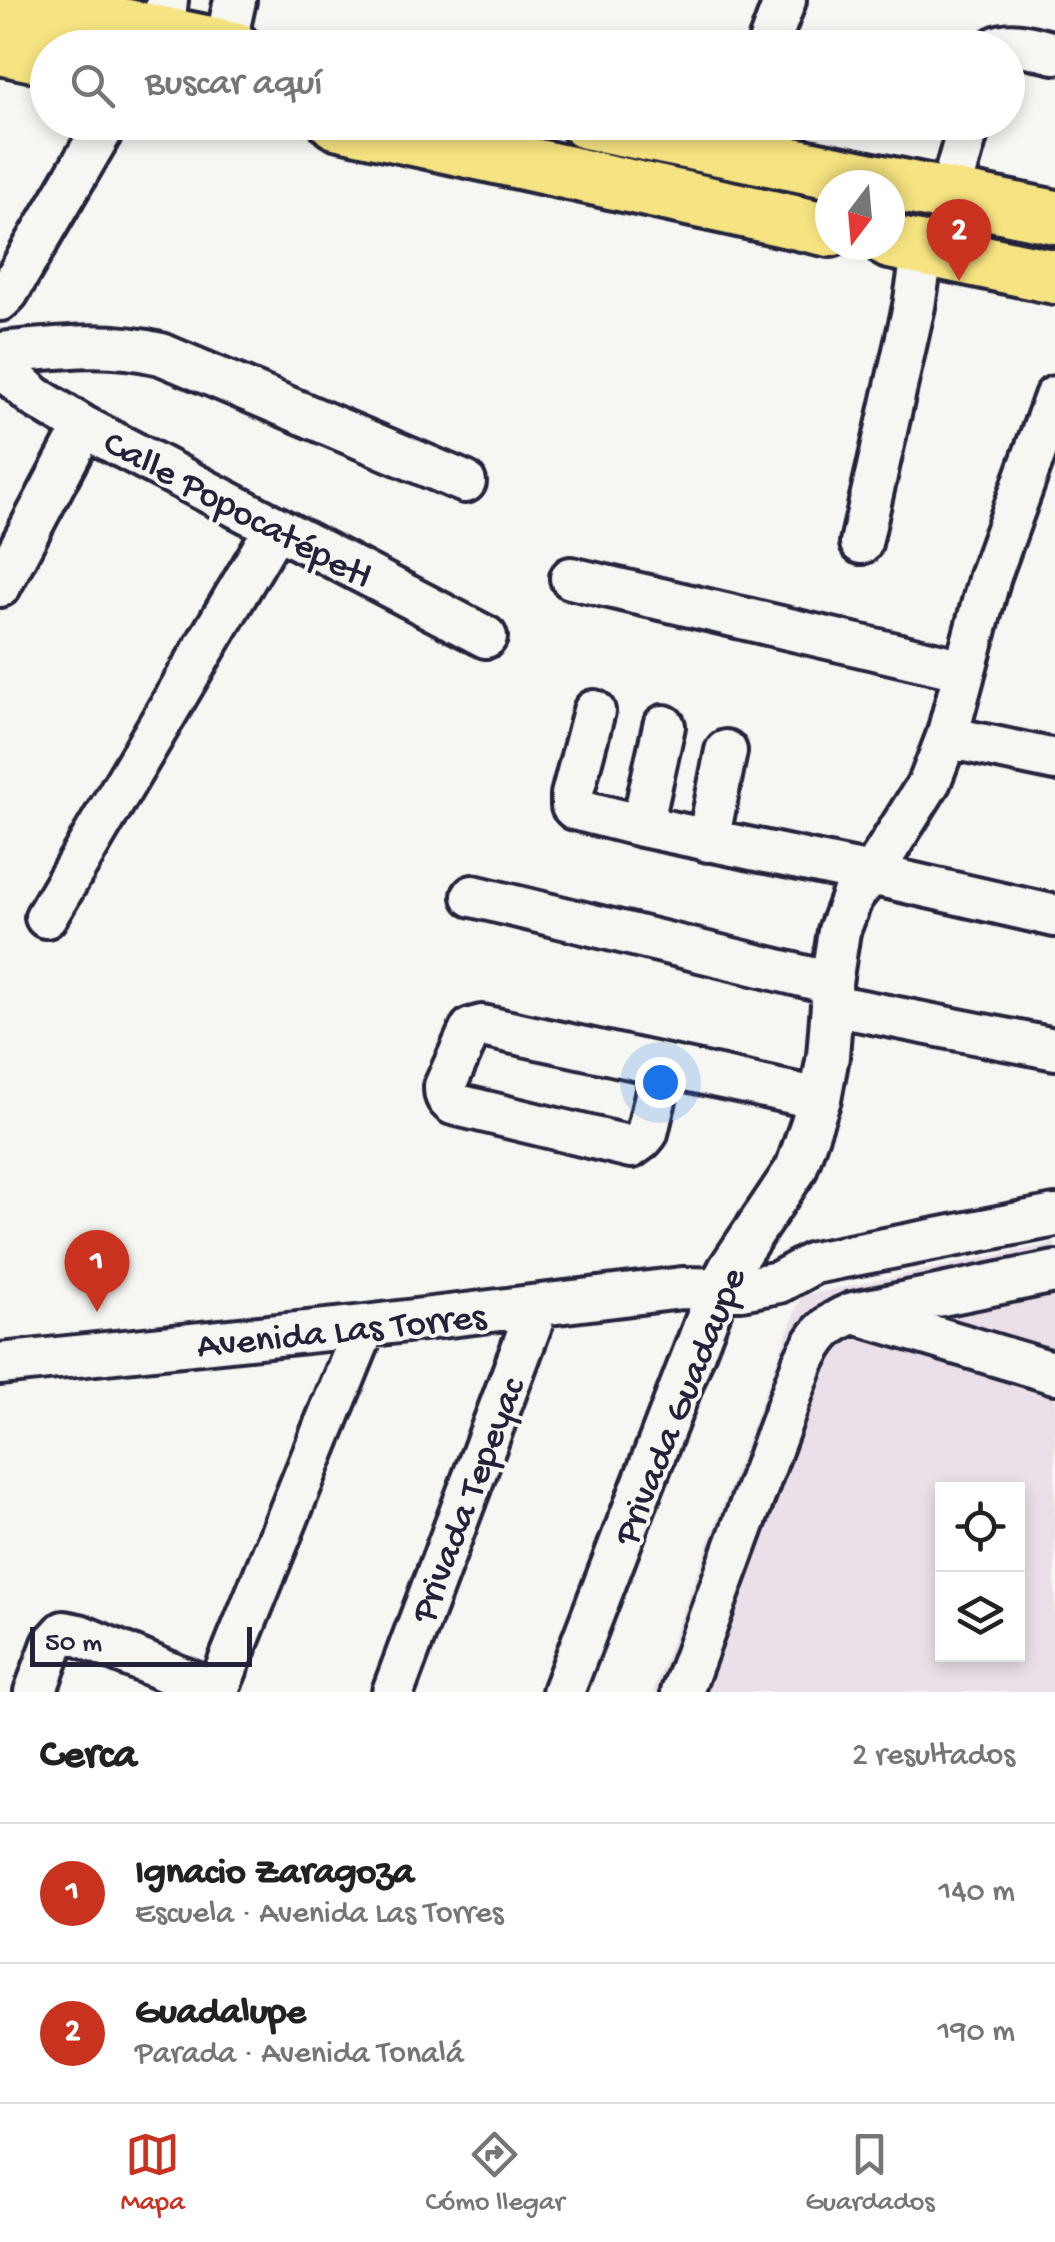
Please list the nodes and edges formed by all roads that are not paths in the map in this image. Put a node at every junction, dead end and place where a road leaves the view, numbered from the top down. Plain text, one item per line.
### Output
1 (0, 0) edge
2 (785, 0) edge
3 (161, 27) edge
4 (214, 30) edge
5 (774, 30) edge
6 (1025, 46) edge
7 (0, 48) edge
8 (1055, 52) edge
9 (30, 54) edge
10 (96, 140) edge
11 (418, 140) edge
12 (741, 140) edge
13 (965, 140) edge
14 (949, 196) junction
15 (1055, 217) edge
16 (815, 227) edge
17 (907, 246) edge
18 (1055, 277) edge
19 (0, 300) edge
20 (0, 353) edge
21 (0, 366) edge
22 (1055, 397) edge
23 (84, 426) junction
24 (465, 482) dead end
25 (276, 527) junction
26 (862, 543) dead end
27 (571, 578) dead end
28 (0, 586) edge
29 (486, 636) dead end
30 (964, 670) junction
31 (594, 711) dead end
32 (664, 726) dead end
33 (946, 738) junction
34 (726, 752) dead end
35 (1055, 760) edge
36 (642, 826) junction
37 (708, 841) junction
38 (871, 874) junction
39 (473, 896) dead end
40 (1055, 916) edge
41 (46, 917) dead end
42 (832, 994) junction
43 (1055, 1049) edge
44 (663, 1066) junction
45 (820, 1099) junction
46 (1055, 1216) edge
47 (1055, 1272) edge
48 (710, 1282) junction
49 (538, 1306) junction
50 (853, 1313) junction
51 (364, 1326) junction
52 (0, 1364) edge
53 (1055, 1374) edge
54 (34, 1692) edge
55 (216, 1692) edge
56 (393, 1692) edge
57 (562, 1692) edge
58 (682, 1692) edge

1 - 3 main road
2 - 5 street
3 - 4 main road
6 - 8 street
7 - 9 main road
10 - 19 street
11 - 16 main road
12 - 14 main road
13 - 14 street
14 - 15 main road
17 - 18 main road
17 - 26 street
20 - 24 street
21 - 23 street, Calle Popocatépetl
22 - 30 street, Privada Guadaupe
23 - 25 street, Calle Popocatépetl
23 - 28 street
25 - 29 street, Calle Popocatépetl
25 - 41 street
27 - 30 street
30 - 33 street, Privada Guadaupe
31 - 36 street
32 - 36 street
33 - 35 street
33 - 38 street, Privada Guadaupe
34 - 37 street
36 - 37 street
37 - 38 street
38 - 40 street
38 - 42 street, Privada Guadaupe
39 - 42 street
42 - 43 street
42 - 45 street, Privada Guadaupe
44 - 44 street
44 - 45 street
45 - 48 street, Privada Guadaupe
46 - 48 street, Avenida Las Torres
47 - 50 street
48 - 49 street, Avenida Las Torres
48 - 57 street, Privada Guadaupe
49 - 51 street, Avenida Las Torres
49 - 56 street, Privada Tepeyac
50 - 53 street
50 - 58 street
51 - 52 street, Avenida Las Torres
51 - 55 street
54 - 55 street

